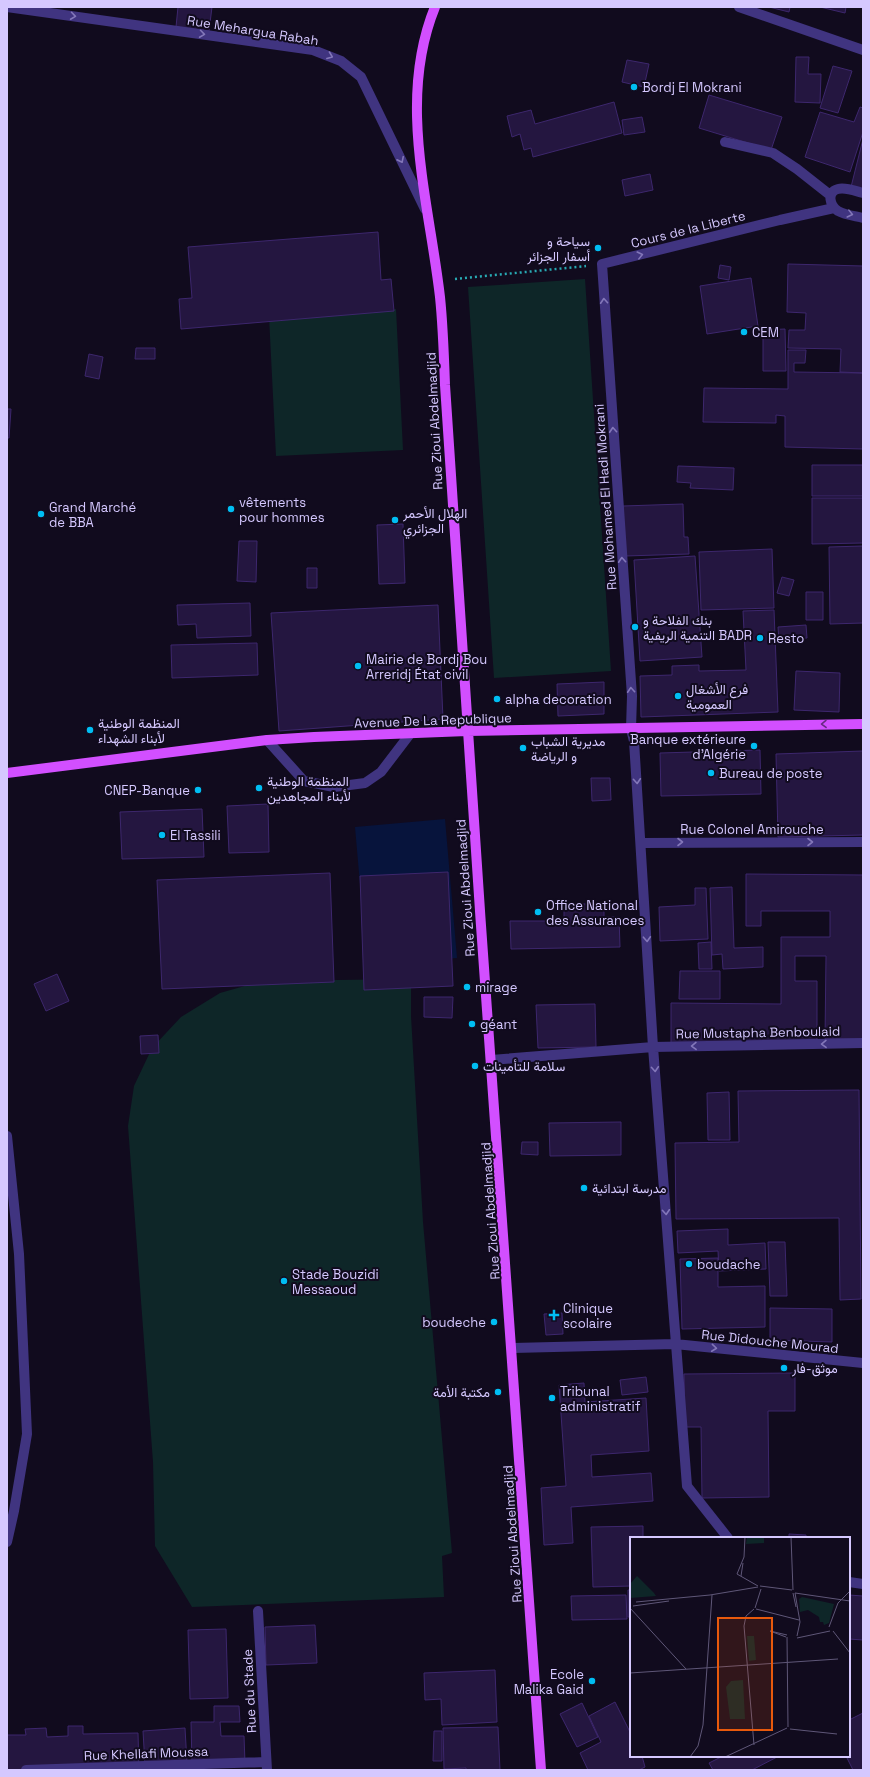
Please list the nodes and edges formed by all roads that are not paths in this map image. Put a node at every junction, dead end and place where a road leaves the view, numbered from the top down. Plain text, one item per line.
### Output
1 (7, 7) edge
2 (435, 7) edge
3 (739, 7) edge
4 (863, 50) edge
5 (725, 142) dead end
6 (863, 193) edge
7 (830, 195) junction
8 (834, 208) junction
9 (428, 215) junction
10 (863, 218) edge
11 (602, 264) joint
12 (863, 724) edge
13 (631, 729) junction
14 (468, 731) junction
15 (410, 734) junction
16 (267, 740) junction
17 (7, 774) edge
18 (641, 842) junction
19 (863, 842) edge
20 (863, 1043) edge
21 (653, 1047) junction
22 (492, 1060) junction
23 (7, 1136) edge
24 (10, 1188) edge
25 (675, 1344) junction
26 (513, 1348) junction
27 (863, 1363) edge
28 (727, 1537) edge
29 (7, 1542) edge
30 (850, 1582) edge
31 (863, 1584) edge
32 (258, 1611) dead end
33 (267, 1766) edge
34 (26, 1770) edge
35 (541, 1770) edge

1 -> 9 street, Rue Mehargua Rabah
2 - 9 main road, Rue Zioui Abdelmadjid
3 - 4 street
5 - 7 street
6 - 7 street
7 - 8 street
8 -> 10 street
11 -> 8 street, Cours de la Liberte
9 - 14 main road, Rue Zioui Abdelmadjid
13 -> 11 street, Rue Mohamed El Hadi Mokrani
12 -> 13 main road, Avenue De La Republique
13 - 14 main road, Avenue De La Republique
13 -> 18 street, Rue Mohamed El Hadi Mokrani
14 - 15 main road, Avenue De La Republique
14 - 22 main road, Rue Zioui Abdelmadjid
15 - 16 main road, Avenue De La Republique
15 - 16 street
16 - 17 main road, Avenue De La Republique
18 -> 19 street, Rue Colonel Amirouche
18 -> 21 street, Rue Mohamed El Hadi Mokrani
20 -> 21 street, Rue Mustapha Benboulaid
21 - 22 street, Rue Mustapha Benboulaid
21 -> 25 street, Rue Mohamed El Hadi Mokrani
22 - 26 main road, Rue Zioui Abdelmadjid
23 - 24 street
24 - 29 street
25 - 26 street, Rue Didouche Mourad
25 -> 27 street, Rue Didouche Mourad
25 - 28 street, Rue Mohamed El Hadi Mokrani
26 - 35 main road, Rue Zioui Abdelmadjid
30 - 31 street
32 - 33 street, Rue du Stade
33 - 34 street, Rue Khellafi Moussa

